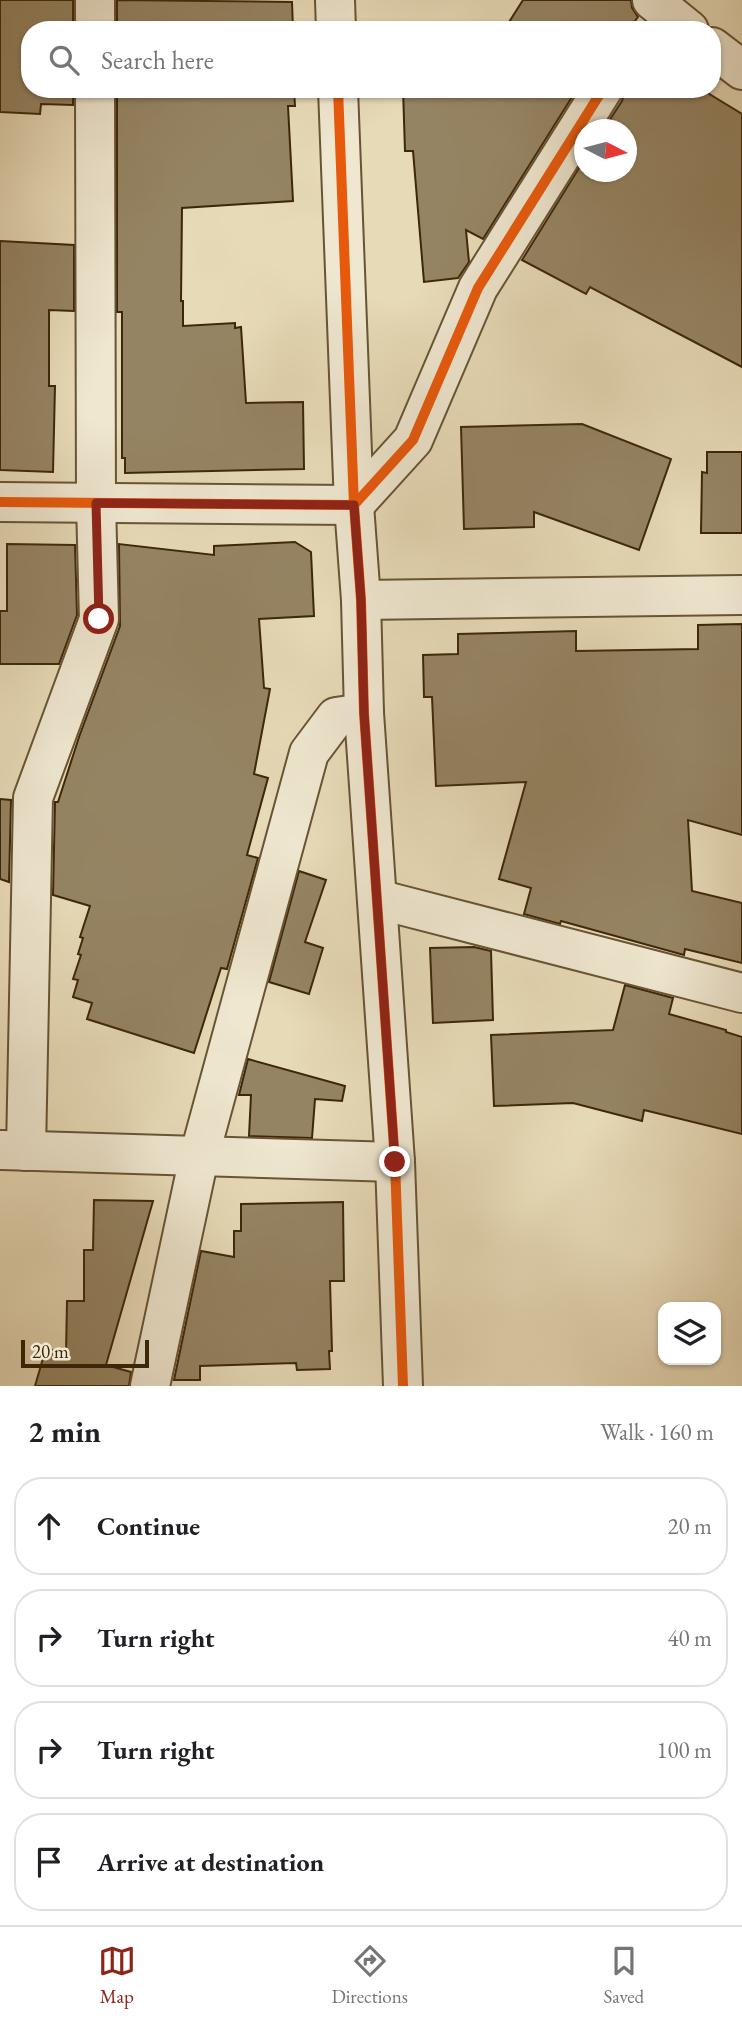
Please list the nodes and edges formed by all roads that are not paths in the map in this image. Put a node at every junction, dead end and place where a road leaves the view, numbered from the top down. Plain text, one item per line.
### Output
1 (95, 0) edge
2 (335, 0) edge
3 (95, 21) edge
4 (336, 21) edge
5 (721, 54) edge
6 (742, 70) edge
7 (95, 98) edge
8 (338, 98) edge
9 (597, 98) edge
10 (0, 502) edge
11 (96, 503) junction
12 (354, 505) junction
13 (742, 596) edge
14 (361, 600) junction
15 (364, 713) junction
16 (377, 899) junction
17 (742, 992) edge
18 (13, 1151) edge
19 (199, 1157) junction
20 (395, 1162) junction
21 (150, 1386) edge
22 (403, 1386) edge

1 - 3 street
2 - 4 street
5 - 6 street
7 - 11 street
8 - 12 street
9 - 12 street
10 - 11 street
11 - 12 street
11 - 18 street
12 - 14 street
13 - 14 street
14 - 15 street
15 - 16 street
15 - 19 street
16 - 17 street
16 - 20 street
18 - 19 street
19 - 20 street
19 - 21 street
20 - 22 street

